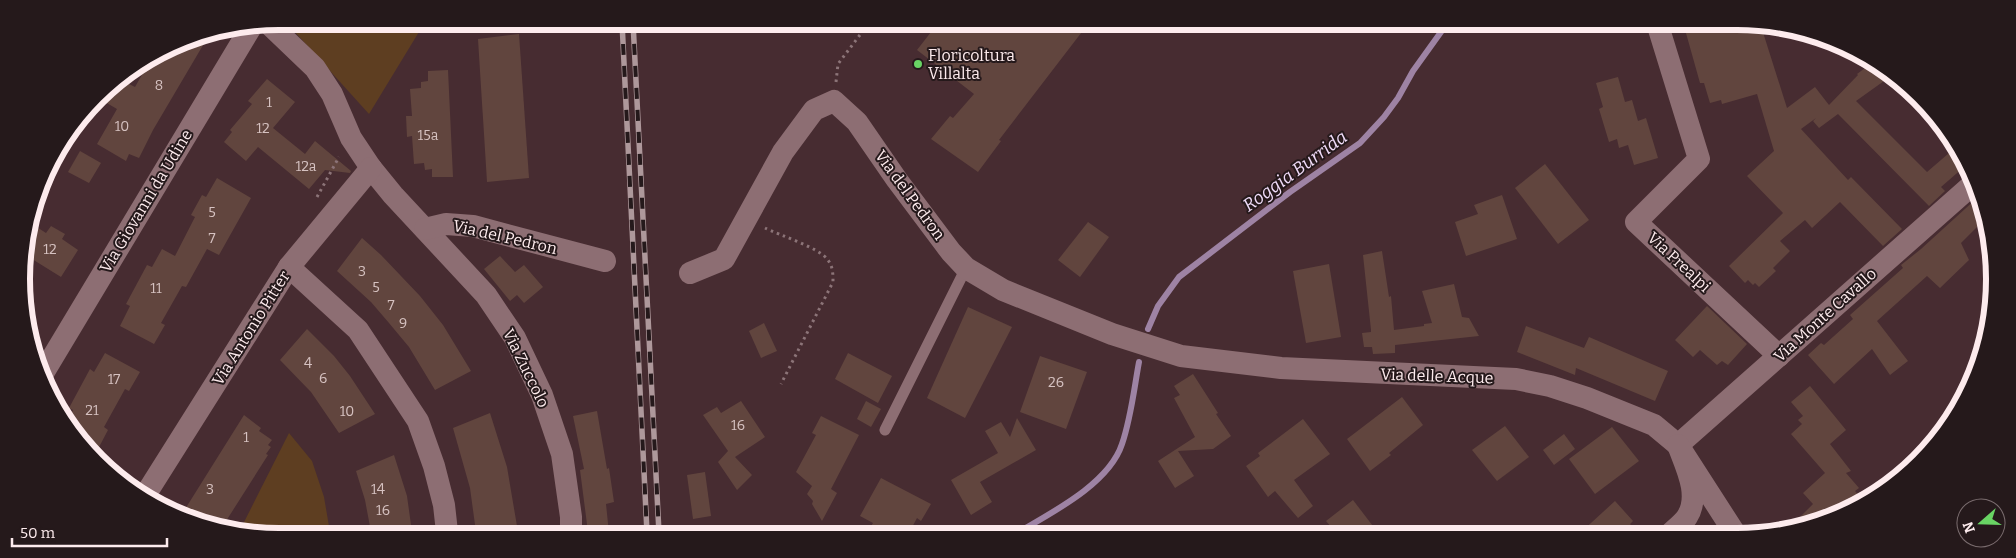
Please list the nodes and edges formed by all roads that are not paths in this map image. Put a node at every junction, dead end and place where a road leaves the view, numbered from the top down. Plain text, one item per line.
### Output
1 (275, 30) edge
2 (1659, 30) edge
3 (248, 32) edge
4 (371, 168) junction
5 (1969, 188) edge
6 (425, 229) junction
7 (605, 261) dead end
8 (288, 267) junction
9 (966, 268) junction
10 (690, 273) dead end
11 (1181, 356) joint
12 (1779, 356) junction
13 (46, 368) edge
14 (885, 430) dead end
15 (1678, 445) junction
16 (148, 491) edge
17 (1687, 517) junction
18 (447, 528) edge
19 (571, 528) edge
20 (1676, 528) edge
21 (1724, 528) edge
22 (1730, 528) edge

1 - 4 street
2 - 12 street, Via Prealpi
3 - 13 street, Via Giovanni da Udine
4 - 6 street
4 - 8 street, Via Antonio Pitter
5 - 12 street, Via Monte Cavallo
6 - 7 street, Via del Pedron
6 - 19 street, Via Zuccolo
8 - 16 street, Via Antonio Pitter
8 - 18 street
9 - 10 street, Via del Pedron
9 - 11 street, Via del Pedron
9 - 14 lane
11 - 15 street, Via delle Acque
12 - 15 street, Via Monte Cavallo
15 - 17 street
15 - 22 street, Via delle Acque
17 - 20 street
17 - 21 street, Via delle Acque

